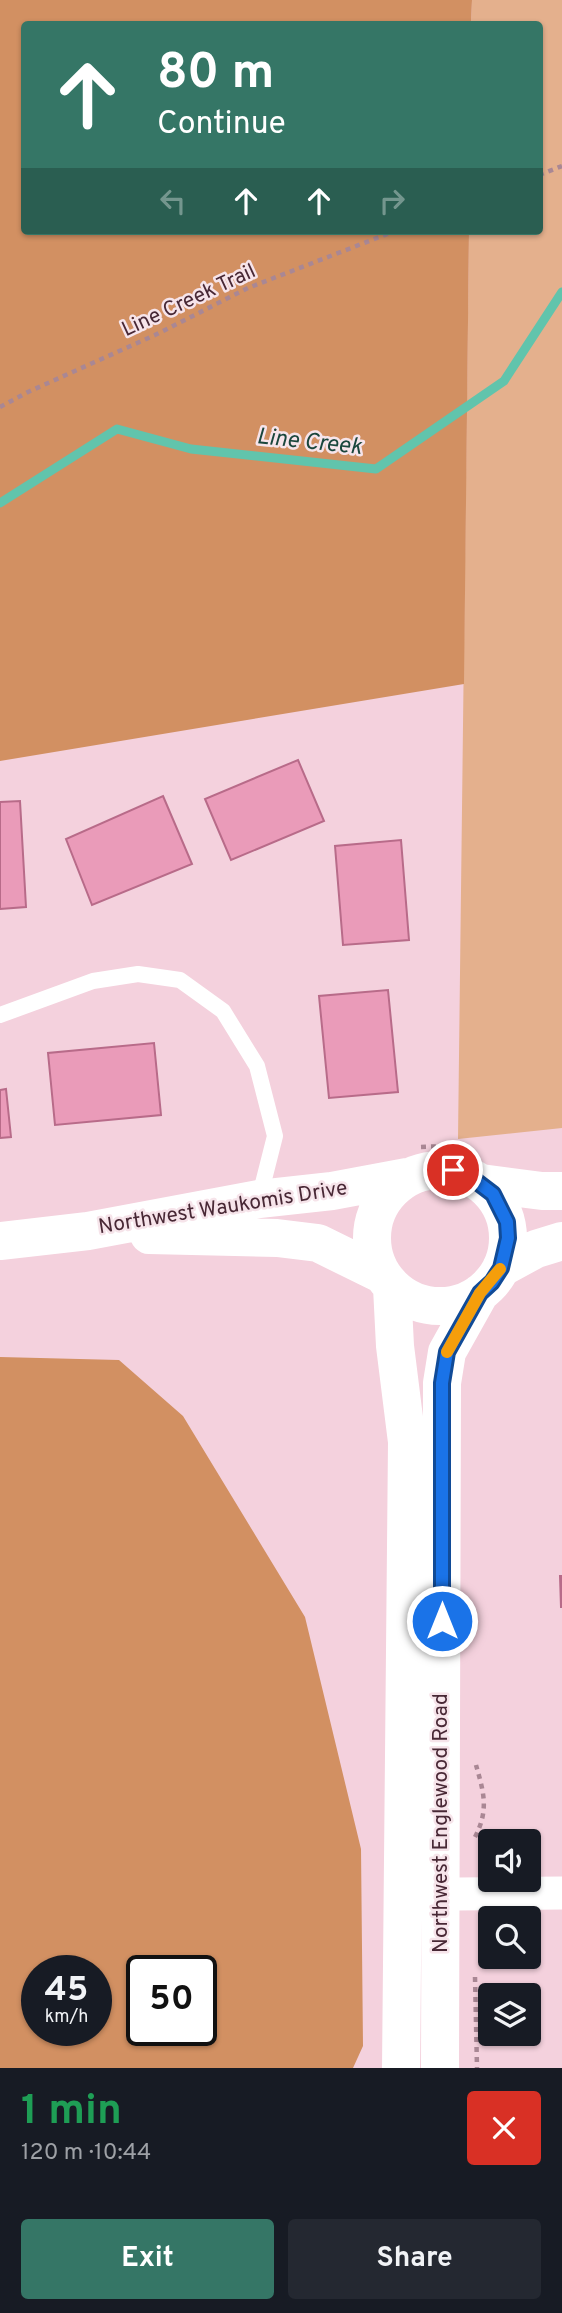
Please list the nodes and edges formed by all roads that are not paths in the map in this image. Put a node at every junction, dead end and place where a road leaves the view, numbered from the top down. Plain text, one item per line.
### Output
1 (0, 1015) edge
2 (407, 1177) junction
3 (481, 1183) junction
4 (562, 1191) edge
5 (259, 1199) junction
6 (88, 1231) junction
7 (0, 1241) edge
8 (562, 1241) edge
9 (386, 1280) junction
10 (491, 1281) junction
11 (401, 1891) junction
12 (440, 1893) junction
13 (562, 1893) edge
14 (401, 2068) edge
15 (440, 2068) edge

1 - 5 lane
2 - 3 main road
2 - 5 main road, Northwest Waukomis Drive
2 - 9 main road
3 - 4 main road
3 - 10 main road
5 - 6 main road, Northwest Waukomis Drive
6 - 7 main road
6 - 9 main road, Northwest Waukomis Drive
8 - 10 main road
9 - 10 main road
9 - 11 main road, Northwest Englewood Road
10 - 12 main road, Northwest Englewood Road
11 - 12 street
11 - 14 main road, Northwest Englewood Road
12 - 13 street
12 - 15 main road, Northwest Englewood Road

